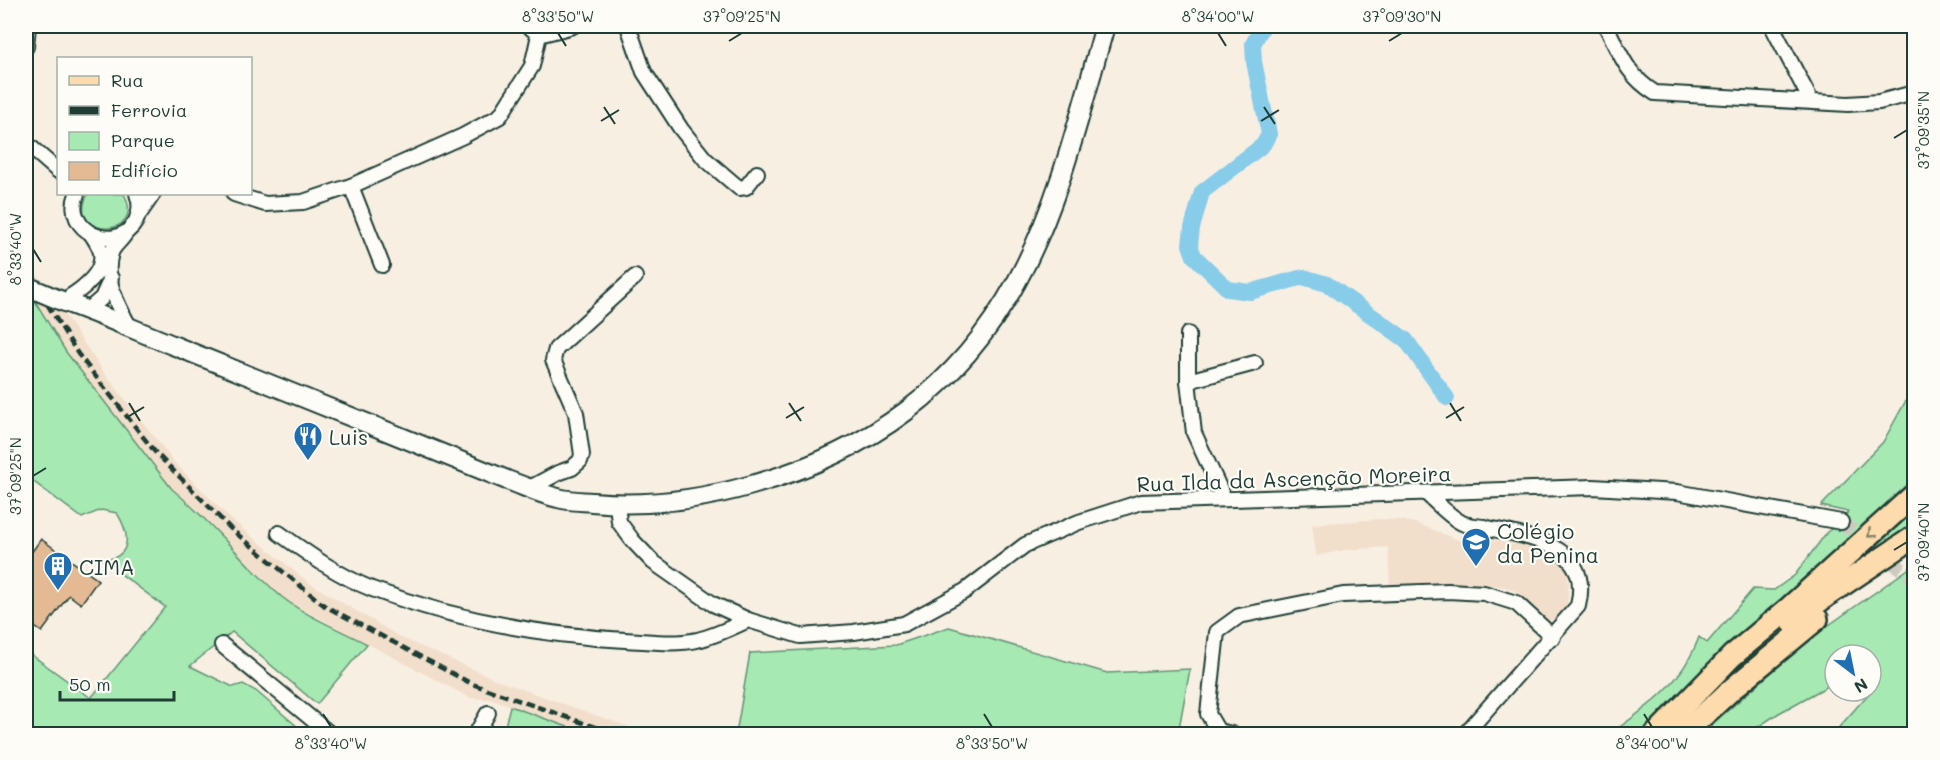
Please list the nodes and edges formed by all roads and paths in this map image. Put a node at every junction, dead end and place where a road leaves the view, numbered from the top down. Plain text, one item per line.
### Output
1 (28, 26) edge
2 (573, 26) edge
3 (628, 26) edge
4 (1105, 26) edge
5 (1606, 26) edge
6 (1772, 26) edge
7 (534, 30) edge
8 (26, 47) edge
9 (1914, 93) edge
10 (1811, 101) junction
11 (26, 143) edge
12 (57, 170) edge
13 (757, 173) dead end
14 (351, 186) junction
15 (70, 195) edge
16 (76, 195) edge
17 (137, 195) edge
18 (152, 195) edge
19 (237, 195) edge
20 (75, 216) junction
21 (138, 218) junction
22 (126, 232) junction
23 (92, 235) junction
24 (382, 265) dead end
25 (95, 274) junction
26 (111, 278) junction
27 (636, 278) dead end
28 (26, 286) edge
29 (62, 300) junction
30 (88, 310) junction
31 (129, 326) junction
32 (1188, 334) dead end
33 (1255, 363) dead end
34 (1188, 381) junction
35 (528, 489) junction
36 (1426, 493) junction
37 (1914, 495) edge
38 (1224, 498) junction
39 (617, 504) junction
40 (1841, 522) tunnel mouth
41 (279, 533) dead end
42 (1914, 537) edge
43 (1910, 555) edge
44 (748, 620) junction
45 (1553, 637) junction
46 (222, 645) dead end
47 (488, 713) dead end
48 (330, 735) edge
49 (476, 735) edge
50 (1232, 735) edge
51 (1465, 735) edge
52 (1656, 735) edge
53 (1665, 735) edge
54 (1683, 735) edge

1 - 8 street
2 - 7 street
3 - 13 street
4 - 39 main road
5 - 10 street
6 - 10 street
7 - 14 street
9 - 10 street
11 - 12 street
14 - 19 street
14 - 24 street
15 - 20 street
16 - 20 street
17 - 21 street
18 - 21 street
20 - 23 street
21 - 22 street
22 - 23 street
22 - 26 street
23 - 25 street
25 - 29 street
25 - 30 street
26 - 30 street
26 - 31 street
27 - 35 street
28 - 29 main road, bridge
29 - 30 main road
30 - 31 main road
31 - 35 main road
32 - 34 street
33 - 34 street
34 - 38 street
35 - 39 main road
36 - 38 street, Rua Ilda da Ascenção Moreira
36 - 40 street, Rua Ilda da Ascenção Moreira
36 - 45 street
37 -> 52 main road
38 - 44 street, Rua Ilda da Ascenção Moreira
39 - 44 street, Rua Ilda da Ascenção Moreira
41 - 44 street
42 - 53 main road
43 - 54 main road
45 - 50 street
45 - 51 street
46 - 48 street
47 - 49 street

